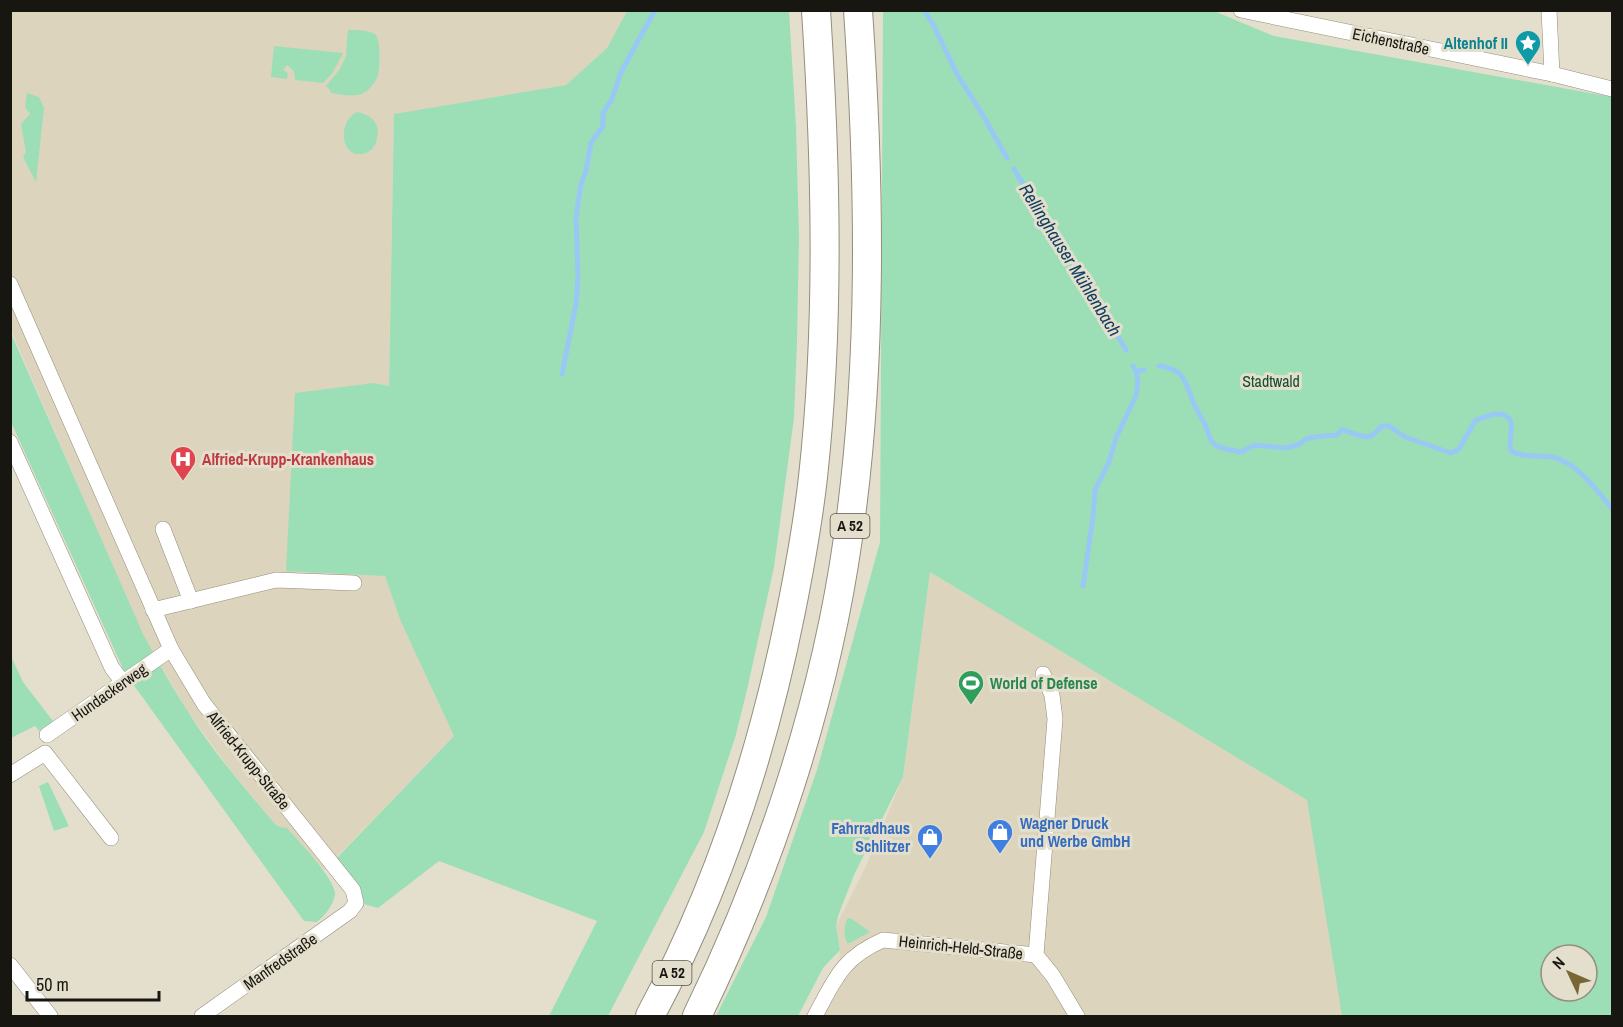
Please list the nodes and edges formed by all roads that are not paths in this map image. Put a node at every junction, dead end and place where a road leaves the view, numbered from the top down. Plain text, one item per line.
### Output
1 (816, 10) edge
2 (858, 10) edge
3 (1241, 10) edge
4 (1549, 10) edge
5 (1552, 74) junction
6 (1612, 89) edge
7 (10, 284) edge
8 (10, 442) edge
9 (163, 529) dead end
10 (354, 583) dead end
11 (190, 600) junction
12 (153, 610) junction
13 (171, 649) junction
14 (1043, 674) dead end
15 (123, 682) junction
16 (47, 735) dead end
17 (10, 775) edge
18 (111, 838) dead end
19 (356, 903) joint
20 (1036, 955) junction
21 (10, 965) edge
22 (50, 1017) edge
23 (202, 1017) edge
24 (650, 1017) edge
25 (697, 1017) edge
26 (815, 1017) edge
27 (1077, 1017) edge

1 - 24 highway, A 52
2 - 25 highway, A 52
3 - 5 street, Eichenstraße
4 - 5 street
5 - 6 street, Eichenstraße
7 - 12 street, Alfried-Krupp-Straße
8 - 15 street
9 - 11 street
10 - 11 street
11 - 12 street
12 - 13 street, Alfried-Krupp-Straße
13 - 15 street, Hundackerweg
13 - 19 street, Alfried-Krupp-Straße
14 - 20 street, Heinrich-Held-Straße
15 - 16 street, Hundackerweg
17 - 18 street
19 - 23 street, Manfredstraße
20 - 26 street, Heinrich-Held-Straße
20 - 27 street, Heinrich-Held-Straße
21 - 22 street

